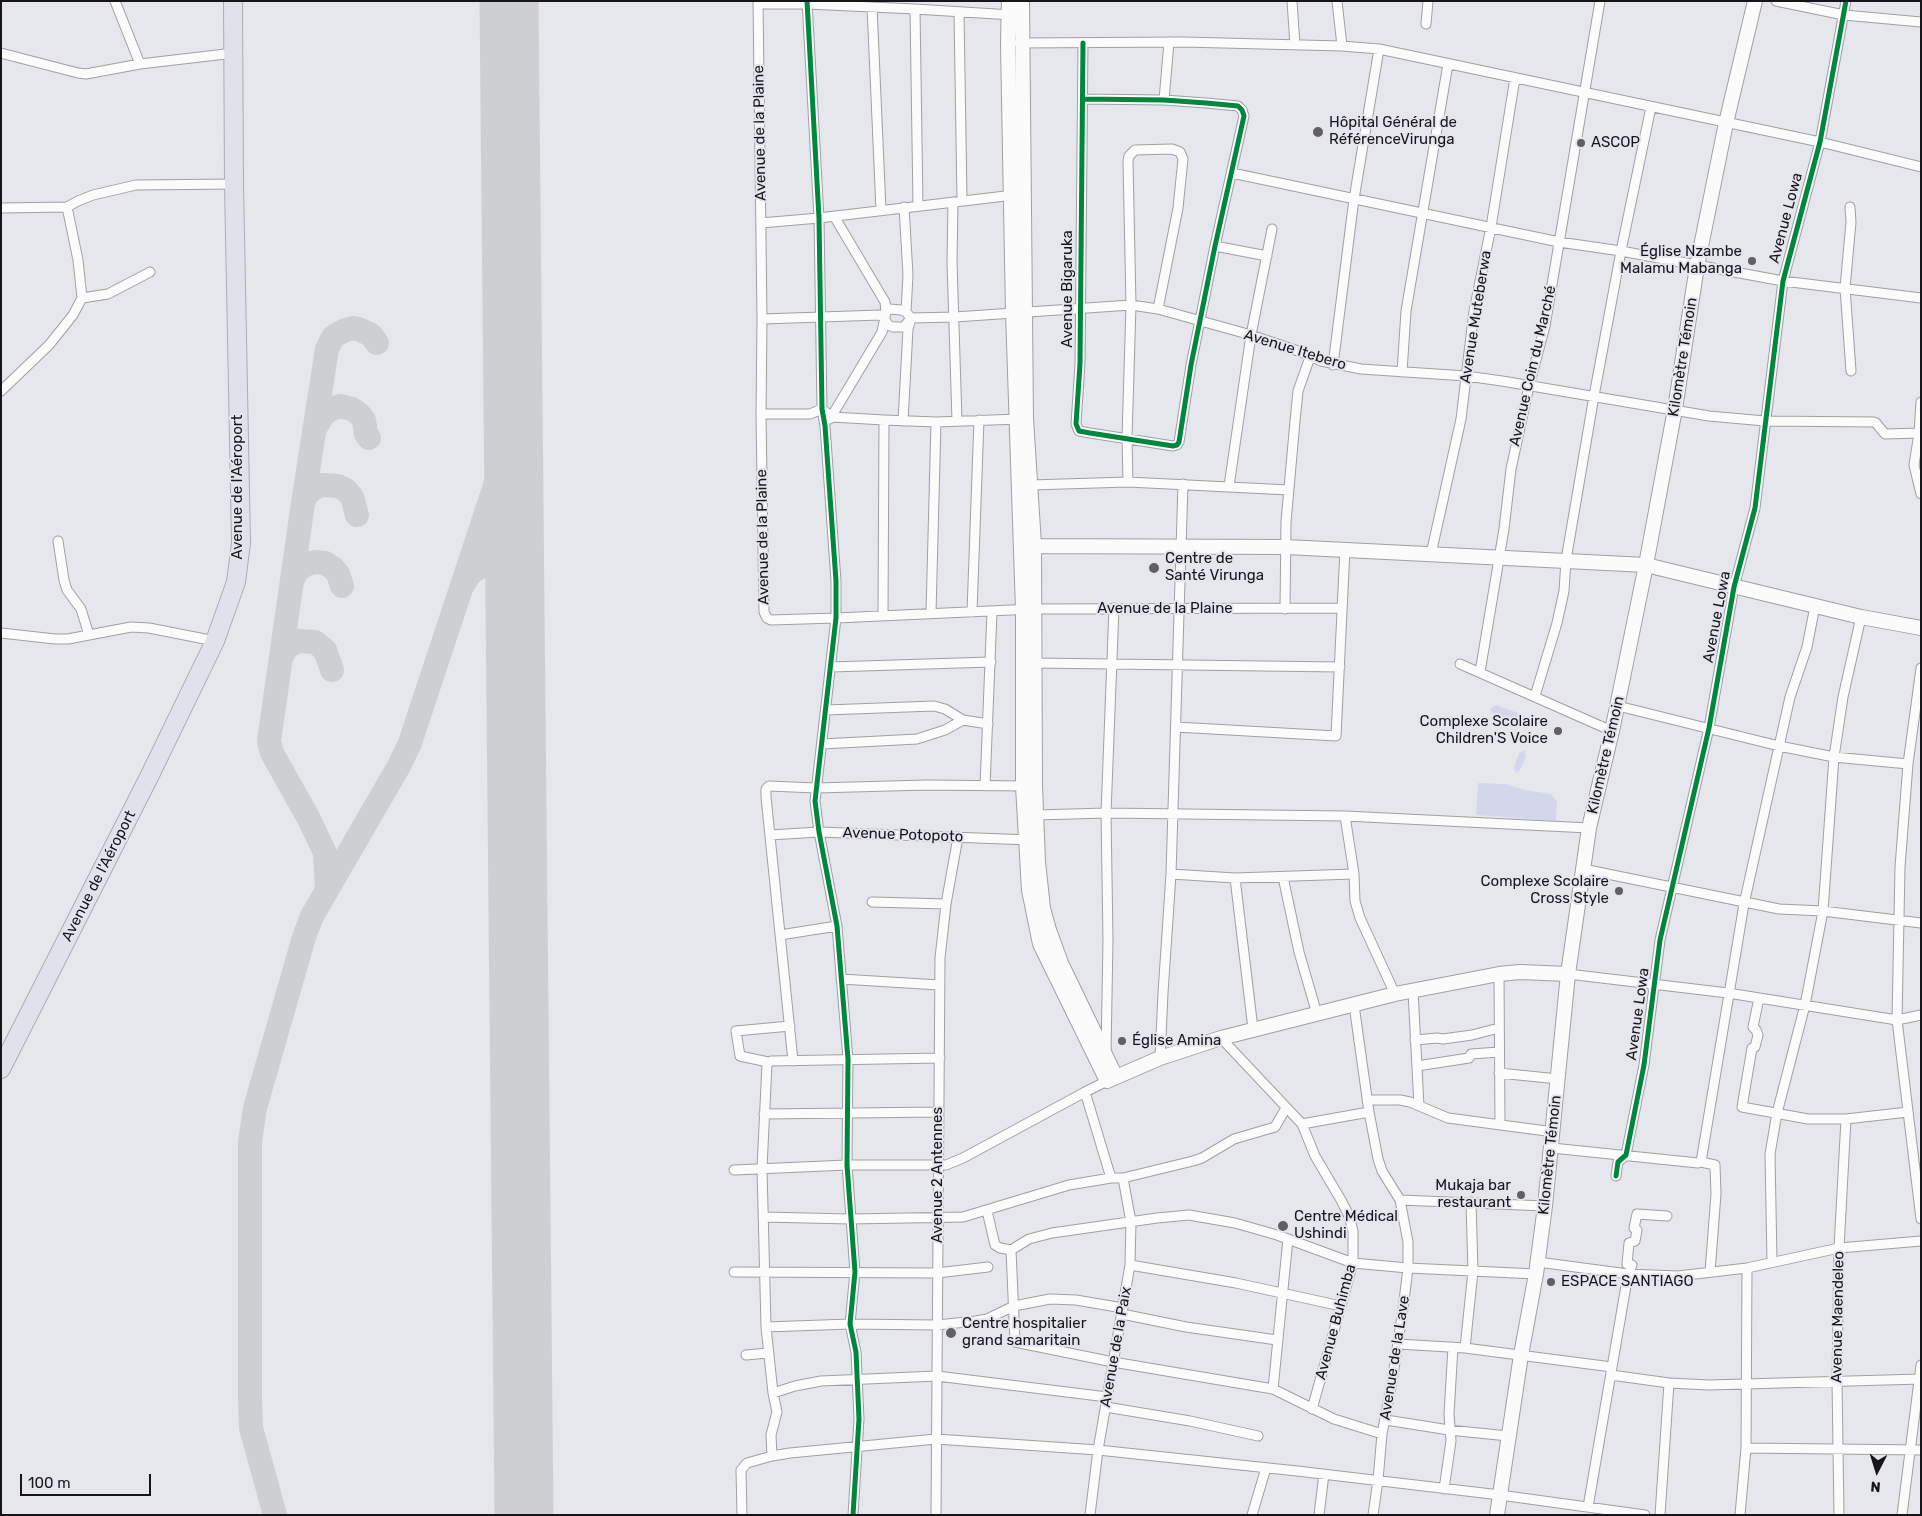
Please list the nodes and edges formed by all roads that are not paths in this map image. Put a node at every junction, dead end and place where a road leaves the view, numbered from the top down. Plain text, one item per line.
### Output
1 (115, 1) edge
2 (233, 1) edge
3 (1009, 1) edge
4 (1292, 1) edge
5 (1337, 1) edge
6 (1428, 1) edge
7 (1600, 1) edge
8 (1755, 1) edge
9 (1776, 1) edge
10 (1846, 1) edge
11 (758, 3) edge
12 (807, 3) edge
13 (872, 7) junction
14 (915, 9) junction
15 (1018, 10) edge
16 (960, 12) junction
17 (1844, 15) junction
18 (1921, 22) edge
19 (1426, 24) dead end
20 (1169, 42) junction
21 (1083, 43) junction
22 (1015, 44) junction
23 (1294, 45) junction
24 (1342, 46) junction
25 (1379, 49) junction
26 (1, 52) edge
27 (234, 53) junction
28 (140, 64) junction
29 (1448, 64) junction
30 (1515, 78) junction
31 (1584, 93) junction
32 (1083, 99) junction
33 (1164, 100) junction
34 (1651, 107) junction
35 (1726, 123) junction
36 (1820, 142) junction
37 (1921, 167) edge
38 (1232, 174) junction
39 (234, 184) junction
40 (1017, 194) junction
41 (1354, 199) junction
42 (957, 201) junction
43 (918, 206) junction
44 (1850, 207) dead end
45 (1, 208) edge
46 (67, 208) junction
47 (904, 208) junction
48 (881, 210) junction
49 (1422, 214) junction
50 (834, 216) junction
51 (819, 218) junction
52 (760, 223) junction
53 (1491, 227) junction
54 (1272, 229) dead end
55 (1559, 242) junction
56 (1214, 246) junction
57 (1621, 251) junction
58 (1267, 256) junction
59 (1697, 266) junction
60 (150, 272) dead end
61 (1783, 281) junction
62 (1845, 288) junction
63 (82, 298) junction
64 (1921, 298) edge
65 (1130, 305) junction
66 (1080, 307) junction
67 (1158, 309) junction
68 (1019, 311) junction
69 (885, 315) junction
70 (908, 315) junction
71 (821, 317) junction
72 (955, 317) junction
73 (762, 319) junction
74 (1200, 321) junction
75 (1251, 335) junction
76 (1310, 357) junction
77 (1333, 365) junction
78 (1851, 371) dead end
79 (1402, 372) junction
80 (1466, 376) junction
81 (1529, 386) junction
82 (1, 391) edge
83 (1594, 396) junction
84 (1921, 402) edge
85 (822, 409) junction
86 (1675, 409) junction
87 (761, 414) junction
88 (832, 417) junction
89 (1021, 419) junction
90 (884, 420) junction
91 (979, 420) junction
92 (903, 421) junction
93 (957, 421) junction
94 (1766, 421) junction
95 (936, 422) junction
96 (826, 426) junction
97 (1920, 433) edge
98 (1127, 438) junction
99 (1128, 482) junction
100 (1182, 484) junction
101 (1031, 485) junction
102 (1229, 486) junction
103 (1289, 490) junction
104 (1921, 494) edge
105 (58, 541) dead end
106 (1027, 546) junction
107 (1181, 546) junction
108 (1286, 547) junction
109 (1345, 549) junction
110 (1431, 554) junction
111 (1498, 558) junction
112 (1566, 560) junction
113 (1646, 565) junction
114 (1734, 586) junction
115 (1815, 606) junction
116 (1114, 608) junction
117 (1341, 608) junction
118 (1179, 609) junction
119 (1285, 609) junction
120 (1028, 610) junction
121 (972, 612) junction
122 (992, 612) junction
123 (931, 613) junction
124 (883, 615) junction
125 (1861, 617) junction
126 (836, 618) junction
127 (1921, 628) edge
128 (1, 633) edge
129 (89, 635) junction
130 (215, 641) junction
131 (991, 662) junction
132 (1034, 663) junction
133 (1112, 663) junction
134 (1460, 664) dead end
135 (1177, 666) junction
136 (831, 667) junction
137 (1340, 667) junction
138 (1921, 668) edge
139 (1480, 672) junction
140 (1535, 696) junction
141 (1618, 706) junction
142 (826, 710) junction
143 (963, 720) junction
144 (988, 724) junction
145 (1176, 727) junction
146 (1709, 728) junction
147 (1612, 731) junction
148 (822, 744) junction
149 (1779, 746) junction
150 (1834, 757) junction
151 (1908, 764) junction
152 (985, 786) junction
153 (1029, 786) junction
154 (816, 788) junction
155 (1106, 813) junction
156 (1173, 814) junction
157 (1036, 815) junction
158 (1346, 816) junction
159 (1589, 828) junction
160 (820, 832) junction
161 (770, 835) junction
162 (958, 837) junction
163 (1031, 840) junction
164 (1582, 870) junction
165 (1171, 874) junction
166 (1354, 874) junction
167 (1283, 877) junction
168 (1235, 878) junction
169 (1672, 889) junction
170 (872, 902) dead end
171 (946, 904) junction
172 (1744, 904) junction
173 (1823, 911) junction
174 (1899, 921) junction
175 (1921, 923) edge
176 (837, 926) junction
177 (780, 935) junction
178 (1046, 942) junction
179 (1499, 974) junction
180 (1568, 974) junction
181 (841, 979) junction
182 (1655, 984) junction
183 (939, 985) junction
184 (1413, 991) junction
185 (1728, 993) junction
186 (1396, 994) junction
187 (1759, 998) junction
188 (1354, 1005) junction
189 (1805, 1005) junction
190 (1317, 1014) junction
191 (1921, 1014) edge
192 (1897, 1020) junction
193 (790, 1026) junction
194 (1499, 1028) junction
195 (1253, 1029) junction
196 (1220, 1038) junction
197 (1415, 1040) junction
198 (1499, 1052) junction
199 (940, 1058) junction
200 (1106, 1058) junction
201 (1160, 1058) junction
202 (848, 1059) junction
203 (793, 1061) junction
204 (768, 1062) junction
205 (1417, 1066) junction
206 (1, 1069) edge
207 (1499, 1073) junction
208 (1112, 1079) junction
209 (1558, 1079) junction
210 (1085, 1092) junction
211 (1367, 1100) junction
212 (1419, 1106) junction
213 (1286, 1108) junction
214 (938, 1112) junction
215 (1369, 1112) junction
216 (1908, 1112) junction
217 (1777, 1113) junction
218 (764, 1114) junction
219 (847, 1114) junction
220 (1846, 1119) junction
221 (1302, 1124) junction
222 (1500, 1125) junction
223 (1554, 1132) junction
224 (1552, 1148) junction
225 (1626, 1154) junction
226 (1701, 1162) junction
227 (846, 1165) junction
228 (939, 1166) junction
229 (762, 1168) junction
230 (734, 1170) dead end
231 (1616, 1176) dead end
232 (1111, 1178) junction
233 (1123, 1178) junction
234 (1400, 1200) junction
235 (1471, 1202) junction
236 (1545, 1206) junction
237 (987, 1211) junction
238 (1667, 1216) dead end
239 (763, 1217) junction
240 (939, 1218) junction
241 (850, 1219) junction
242 (1921, 1219) edge
243 (1131, 1222) junction
244 (1288, 1239) junction
245 (1921, 1241) edge
246 (1838, 1248) junction
247 (1011, 1250) junction
248 (1772, 1261) junction
249 (1353, 1263) junction
250 (1130, 1265) junction
251 (988, 1267) dead end
252 (1408, 1268) junction
253 (1537, 1268) junction
254 (1747, 1268) junction
255 (1473, 1271) junction
256 (734, 1272) dead end
257 (765, 1272) junction
258 (855, 1272) junction
259 (1710, 1272) junction
260 (937, 1273) junction
261 (1628, 1274) junction
262 (1282, 1292) junction
263 (1014, 1306) junction
264 (1341, 1306) junction
265 (1123, 1311) junction
266 (850, 1324) junction
267 (937, 1325) junction
268 (766, 1327) junction
269 (1278, 1340) junction
270 (1398, 1344) junction
271 (1453, 1348) junction
272 (1465, 1348) junction
273 (768, 1353) junction
274 (746, 1355) dead end
275 (1521, 1355) junction
276 (1113, 1362) junction
277 (1921, 1365) edge
278 (1611, 1371) junction
279 (937, 1376) junction
280 (857, 1379) junction
281 (1920, 1379) edge
282 (1836, 1381) junction
283 (1668, 1383) junction
284 (1747, 1384) junction
285 (1273, 1390) junction
286 (773, 1393) junction
287 (1107, 1397) junction
288 (1106, 1407) junction
289 (1312, 1409) junction
290 (1386, 1420) junction
291 (1450, 1430) junction
292 (1382, 1434) junction
293 (1258, 1436) dead end
294 (1508, 1436) junction
295 (936, 1439) junction
296 (858, 1447) junction
297 (1746, 1448) junction
298 (1098, 1450) junction
299 (1838, 1450) junction
300 (1921, 1450) edge
301 (1909, 1451) junction
302 (772, 1456) junction
303 (1266, 1468) junction
304 (1324, 1474) junction
305 (1378, 1480) junction
306 (1444, 1489) junction
307 (1500, 1495) junction
308 (1583, 1509) edge
309 (742, 1515) edge
310 (853, 1515) edge
311 (936, 1515) edge
312 (1090, 1515) edge
313 (1252, 1515) edge
314 (1319, 1515) edge
315 (1373, 1515) edge
316 (1496, 1515) edge
317 (1645, 1515) edge
318 (1660, 1515) edge
319 (1740, 1515) edge
320 (1839, 1515) edge
321 (1902, 1515) edge

1 - 28 street
2 - 27 highway, Avenue de l'Aéroport
3 - 15 main road
4 - 23 street
5 - 24 street
6 - 19 street
7 - 31 street, Avenue Coin du Marché
8 - 35 main road, Kilomètre Témoin
9 - 17 street
10 - 17 street, Avenue Lowa
11 - 12 street
11 - 52 street, Avenue de la Plaine
12 - 13 street
12 - 51 street
13 - 14 street
13 - 48 street
14 - 16 street
14 - 43 street
15 - 16 street
15 - 22 main road
16 - 42 street
17 - 18 street
17 - 36 street, Avenue Lowa
20 - 21 street
20 - 23 street
20 - 33 street
21 - 22 street
21 - 32 street, Avenue Bigaruka
22 - 40 main road
23 - 24 street
24 - 25 street
25 - 29 street
25 - 41 street
26 - 28 street
27 - 28 street
27 - 39 highway, Avenue de l'Aéroport
29 - 30 street
29 - 49 street
30 - 31 street
30 - 53 street, Avenue Muteberwa
31 - 34 street
31 - 55 street, Avenue Coin du Marché
32 - 33 street
32 - 66 street, Avenue Bigaruka
33 - 38 street
34 - 35 street
34 - 57 street
35 - 36 street
35 - 59 main road, Kilomètre Témoin
36 - 37 street
36 - 61 street, Avenue Lowa
38 - 41 street
38 - 56 street
39 - 46 street
39 - 130 highway, Avenue de l'Aéroport
40 - 42 street
40 - 68 main road
41 - 49 street
41 - 77 street
42 - 43 street
42 - 72 street
43 - 47 street
44 - 62 street
45 - 46 street
46 - 63 street
47 - 48 street
47 - 70 street
48 - 50 street
49 - 53 street
49 - 79 street
50 - 51 street
50 - 69 street
51 - 52 street
51 - 71 street
52 - 73 street, Avenue de la Plaine
53 - 55 street
53 - 80 street, Avenue Muteberwa
54 - 58 street
55 - 57 street
55 - 81 street, Avenue Coin du Marché
56 - 58 street
56 - 74 street
57 - 59 street
57 - 83 street
58 - 75 street
59 - 61 street
59 - 86 main road, Kilomètre Témoin
60 - 63 street
61 - 62 street
61 - 94 street, Avenue Lowa
62 - 64 street
62 - 78 street
63 - 82 street
65 - 66 street, Avenue Itebero
65 - 67 street, Avenue Itebero
65 - 67 street
65 - 98 street
66 - 68 street, Avenue Itebero
66 - 98 street, Avenue Bigaruka
67 - 74 street, Avenue Itebero
68 - 72 street, Avenue Itebero
68 - 89 main road
69 - 70 street
69 - 70 street, Avenue Itebero
69 - 71 street, Avenue Itebero
69 - 88 street
70 - 72 street, Avenue Itebero
70 - 92 street
71 - 73 street, Avenue Itebero
71 - 85 street
72 - 93 street
73 - 87 street, Avenue de la Plaine
74 - 75 street, Avenue Itebero
74 - 98 street, Avenue Bigaruka
75 - 76 street, Avenue Itebero
75 - 102 street
76 - 77 street, Avenue Itebero
76 - 103 street
77 - 79 street, Avenue Itebero
79 - 80 street, Avenue Itebero
80 - 81 street, Avenue Itebero
80 - 110 street, Avenue Muteberwa
81 - 83 street, Avenue Itebero
81 - 111 street, Avenue Coin du Marché
83 - 86 street, Avenue Itebero
83 - 112 street
84 - 97 street
85 - 87 street
85 - 88 street
85 - 96 street
86 - 94 street, Avenue Itebero
86 - 113 main road, Kilomètre Témoin
87 - 126 street, Avenue de la Plaine
88 - 90 street
88 - 96 street
89 - 91 street
89 - 101 main road
89 - 106 main road
90 - 92 street
90 - 124 street
91 - 93 street
91 - 121 street
92 - 95 street
93 - 95 street
94 - 97 street, Avenue Itebero
94 - 114 street, Avenue Lowa
95 - 123 street
96 - 126 street
97 - 104 street
98 - 99 street
99 - 100 street
99 - 101 street
100 - 102 street
100 - 107 street
101 - 106 main road
102 - 103 street
103 - 108 street
105 - 129 street
106 - 107 main road
106 - 120 main road
107 - 108 main road
107 - 118 street
108 - 109 main road
108 - 119 street
109 - 110 main road
109 - 117 street
110 - 111 main road
111 - 112 main road
111 - 139 street, Avenue Coin du Marché
112 - 113 main road
112 - 140 street
113 - 114 main road
113 - 141 main road, Kilomètre Témoin
114 - 115 main road
114 - 146 street, Avenue Lowa
115 - 125 main road
115 - 149 street
116 - 118 street, Avenue de la Plaine
116 - 120 street, Avenue de la Plaine
116 - 133 street
117 - 119 street, Avenue de la Plaine
117 - 137 street
118 - 119 street, Avenue de la Plaine
118 - 135 street
120 - 122 street, Avenue de la Plaine
120 - 132 main road
120 - 153 main road
121 - 122 street, Avenue de la Plaine
121 - 123 street, Avenue de la Plaine
122 - 131 street
123 - 124 street, Avenue de la Plaine
124 - 126 street, Avenue de la Plaine
125 - 127 main road
125 - 150 street
126 - 136 street
128 - 129 street
129 - 130 street
130 - 206 highway, Avenue de l'Aéroport
131 - 136 street
131 - 144 street
132 - 133 street
132 - 153 main road
133 - 135 street
133 - 155 street
134 - 139 street
135 - 137 street
135 - 145 street
136 - 142 street
137 - 145 street
138 - 151 street
139 - 140 street
140 - 147 street
141 - 146 street
141 - 147 main road, Kilomètre Témoin
142 - 143 street
142 - 148 street
143 - 144 street
143 - 148 street
144 - 152 street
145 - 156 street
146 - 149 street
146 - 169 street, Avenue Lowa
147 - 159 main road, Kilomètre Témoin
148 - 154 street
149 - 150 street
149 - 172 street
150 - 151 street
150 - 173 street
151 - 174 street
152 - 153 street
152 - 154 street
153 - 157 main road
153 - 163 main road
154 - 160 street
154 - 161 street
155 - 156 street
155 - 157 street
155 - 200 street
156 - 158 street
156 - 165 street
157 - 163 main road
158 - 159 street
158 - 166 street
159 - 164 main road, Kilomètre Témoin
160 - 161 street, Avenue Potopoto
160 - 162 street, Avenue Potopoto
160 - 176 street
161 - 177 street
162 - 163 street, Avenue Potopoto
162 - 171 street, Avenue 2 Antennes
163 - 178 main road
164 - 169 street
164 - 180 main road, Kilomètre Témoin
165 - 168 street
165 - 201 street
166 - 167 street
166 - 186 street
167 - 168 street
167 - 190 street
168 - 195 street
169 - 172 street
169 - 182 street, Avenue Lowa
170 - 171 street
171 - 183 street, Avenue 2 Antennes
172 - 173 street
172 - 185 street
173 - 174 street
173 - 189 street
174 - 175 street
174 - 192 street
176 - 177 street
176 - 181 street
177 - 193 street
178 - 200 main road
178 - 208 main road
179 - 180 main road
179 - 184 main road
179 - 194 street
180 - 182 street
180 - 209 main road, Kilomètre Témoin
181 - 183 street
181 - 202 street
182 - 185 street
182 - 225 street, Avenue Lowa
183 - 199 street, Avenue 2 Antennes
184 - 186 main road
184 - 197 street
185 - 187 street
185 - 226 street
186 - 188 main road
187 - 189 street
187 - 217 street
188 - 190 main road
188 - 211 street
189 - 192 street
189 - 217 street
190 - 195 main road
191 - 192 street
192 - 216 street
193 - 203 street
193 - 204 street
194 - 197 street
194 - 198 street
195 - 196 main road
196 - 201 main road
196 - 213 street, Avenue Buhimba
197 - 205 street
198 - 205 street
198 - 207 street
199 - 202 street
199 - 214 street, Avenue 2 Antennes
200 - 208 main road
201 - 208 main road
202 - 203 street
202 - 219 street
203 - 204 street
204 - 218 street
205 - 212 street
207 - 209 street
207 - 222 street
208 - 210 street
209 - 223 main road, Kilomètre Témoin
210 - 228 street
210 - 232 street
211 - 212 street
211 - 215 street
212 - 222 street
213 - 221 street, Avenue Buhimba
213 - 233 street
214 - 219 street
214 - 228 street, Avenue 2 Antennes
215 - 221 street
215 - 234 street
216 - 220 street
216 - 242 street
217 - 220 street
217 - 248 street
218 - 219 street
218 - 229 street
219 - 227 street
220 - 246 street, Avenue Maendeleo
221 - 249 street, Avenue Buhimba
222 - 223 street
223 - 224 main road, Kilomètre Témoin
224 - 225 street
224 - 236 main road, Kilomètre Témoin
225 - 226 street
225 - 231 street, Avenue Lowa
226 - 259 street
227 - 228 street
227 - 229 street
227 - 241 street
228 - 240 street, Avenue 2 Antennes
229 - 230 street
229 - 239 street
232 - 233 street
232 - 237 street
233 - 243 street, Avenue de la Paix
234 - 235 street
234 - 252 street, Avenue de la Lave
235 - 236 street
235 - 255 street
236 - 253 main road, Kilomètre Témoin
237 - 240 street
237 - 247 street
238 - 261 street
239 - 241 street
239 - 257 street
240 - 241 street
240 - 260 street, Avenue 2 Antennes
241 - 258 street
243 - 244 street
243 - 247 street
243 - 250 street, Avenue de la Paix
244 - 249 street
244 - 262 street
245 - 246 street
246 - 248 street
246 - 282 street, Avenue Maendeleo
247 - 263 street
248 - 254 street
249 - 252 street
249 - 264 street, Avenue Buhimba
250 - 262 street
250 - 265 street, Avenue de la Paix
251 - 260 street
252 - 255 street
252 - 270 street, Avenue de la Lave
253 - 255 street
253 - 261 street
253 - 275 main road, Kilomètre Témoin
254 - 259 street
254 - 284 street
255 - 272 street
256 - 257 street
257 - 258 street
257 - 268 street
258 - 260 street
258 - 266 street
259 - 261 street
260 - 267 street, Avenue 2 Antennes
261 - 278 street
262 - 264 street
262 - 269 street
263 - 265 street
263 - 267 street
263 - 276 street
264 - 289 street, Avenue Buhimba
265 - 269 street
265 - 276 street, Avenue de la Paix
266 - 267 street
266 - 268 street
266 - 280 street
267 - 279 street, Avenue 2 Antennes
268 - 273 street
269 - 285 street
270 - 271 street
270 - 290 street, Avenue de la Lave
271 - 272 street
271 - 291 street
272 - 275 street
273 - 274 street
273 - 286 street
275 - 278 street
275 - 294 main road, Kilomètre Témoin
276 - 285 street
276 - 287 street, Avenue de la Paix
277 - 281 street
278 - 283 street
278 - 308 street
279 - 280 street
279 - 287 street
279 - 295 street, Avenue 2 Antennes
280 - 286 street
280 - 296 street
281 - 282 street
281 - 301 street
282 - 284 street
282 - 299 street, Avenue Maendeleo
283 - 284 street
283 - 318 street
284 - 297 street
285 - 289 street
286 - 302 street
287 - 288 street, Avenue de la Paix
288 - 293 street
288 - 298 street, Avenue de la Paix
289 - 292 street
290 - 291 street
290 - 292 street, Avenue de la Lave
291 - 294 street
291 - 306 street
292 - 305 street, Avenue de la Lave
294 - 307 main road, Kilomètre Témoin
295 - 296 street
295 - 298 street
295 - 311 street, Avenue 2 Antennes
296 - 302 street
296 - 310 street
297 - 299 street
297 - 319 street
298 - 303 street
298 - 312 street, Avenue de la Paix
299 - 301 street
299 - 320 street, Avenue Maendeleo
300 - 301 street
301 - 321 street
302 - 309 street
303 - 304 street
303 - 313 street
304 - 305 street
304 - 314 street
305 - 306 street
305 - 315 street, Avenue de la Lave
306 - 307 street
307 - 308 street
307 - 316 main road, Kilomètre Témoin
308 - 317 street

